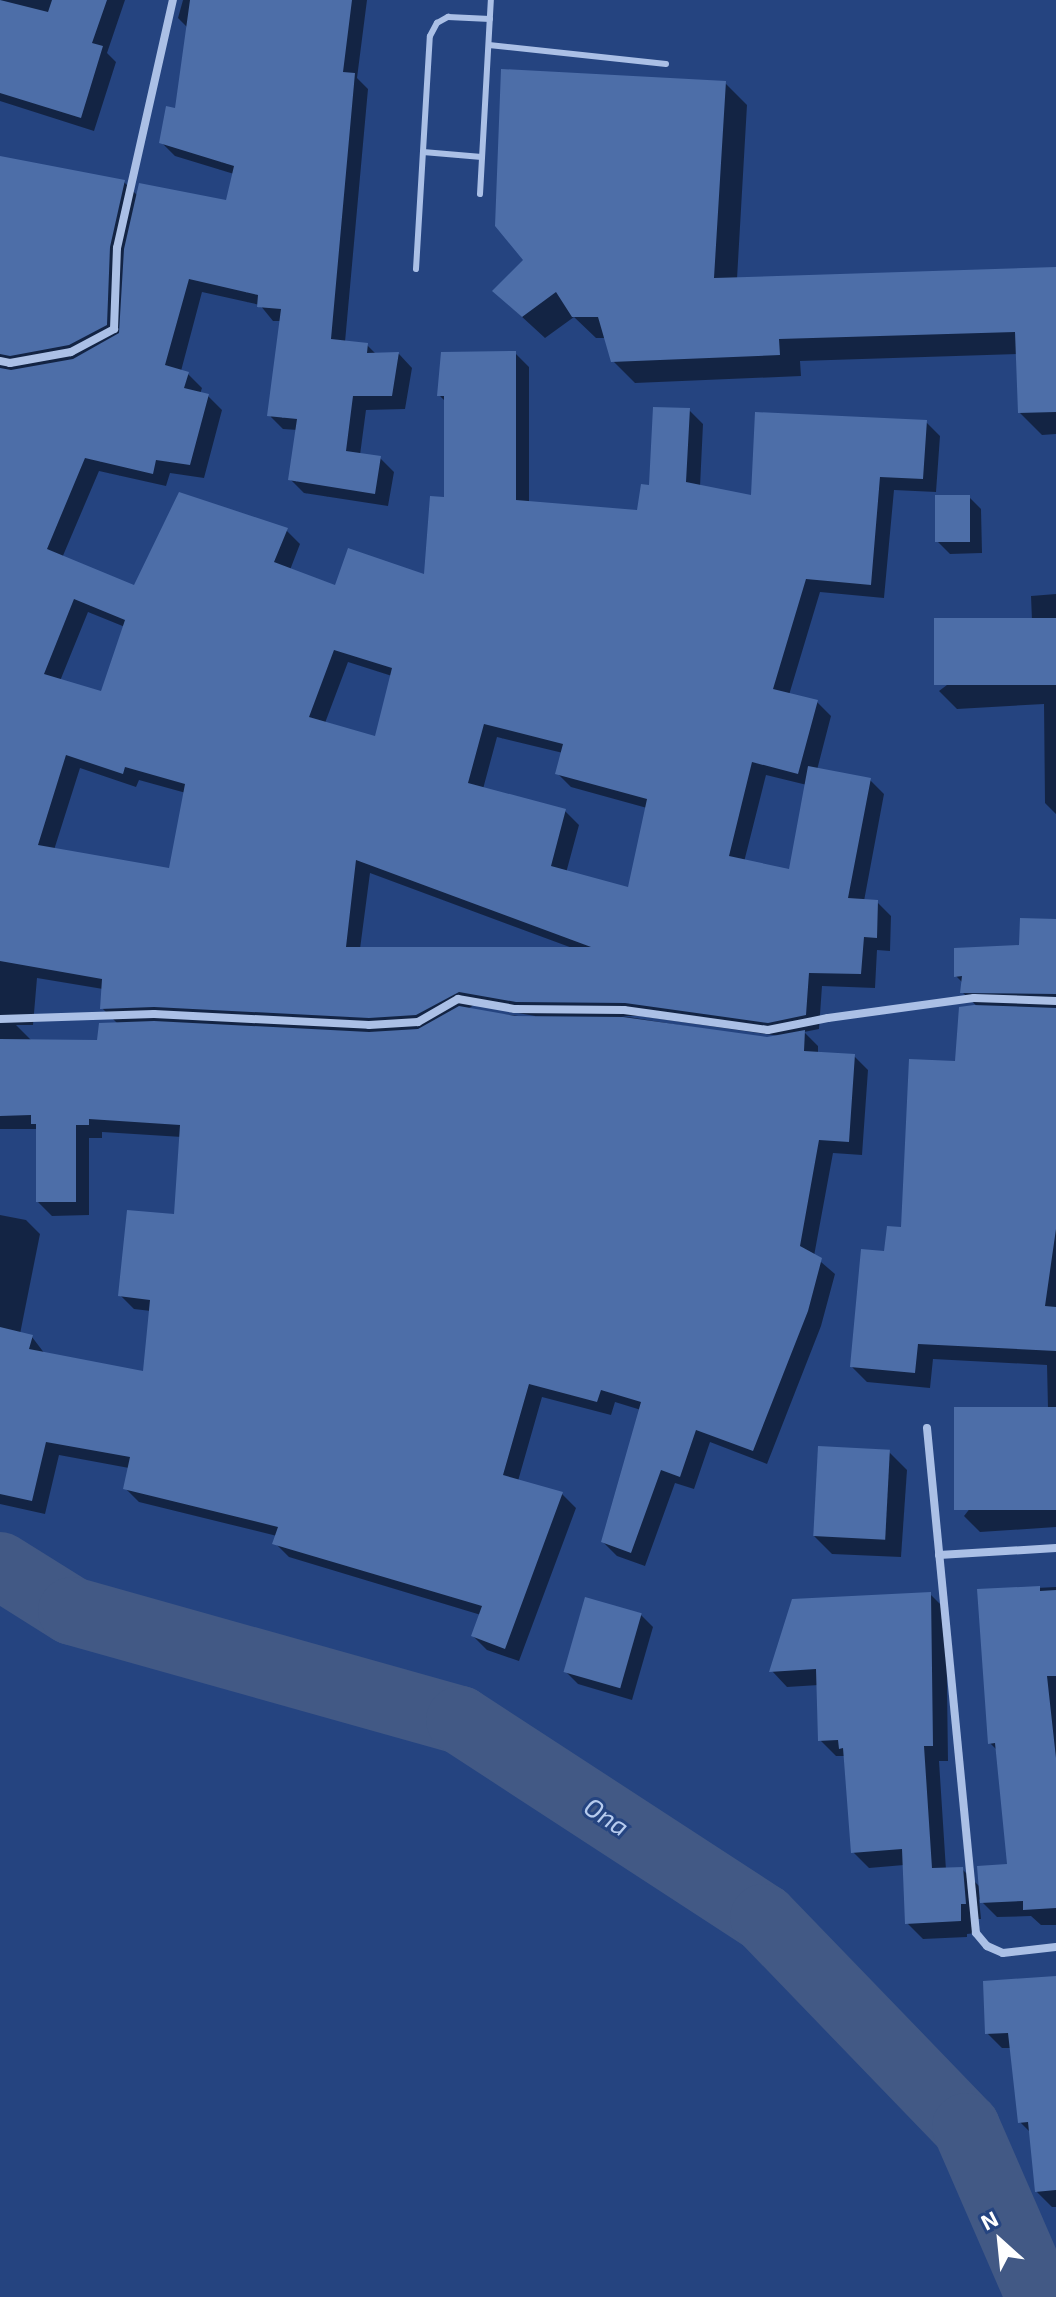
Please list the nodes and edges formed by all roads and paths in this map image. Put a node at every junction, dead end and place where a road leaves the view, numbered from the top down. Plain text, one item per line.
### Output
1 (173, 0) edge
2 (491, 0) edge
3 (490, 19) junction
4 (489, 45) junction
5 (666, 64) dead end
6 (423, 152) junction
7 (482, 157) junction
8 (480, 194) dead end
9 (416, 269) dead end
10 (0, 361) edge
11 (1056, 1001) edge
12 (0, 1019) edge
13 (927, 1428) dead end
14 (1056, 1548) edge
15 (939, 1555) junction
16 (1056, 1947) edge

1 - 10 street
2 - 3 lane
3 - 4 lane
3 - 6 lane
4 - 5 lane
4 - 7 lane
6 - 7 lane
6 - 9 lane
7 - 8 lane
11 - 12 street
13 - 15 street
14 - 15 street
15 - 16 street

